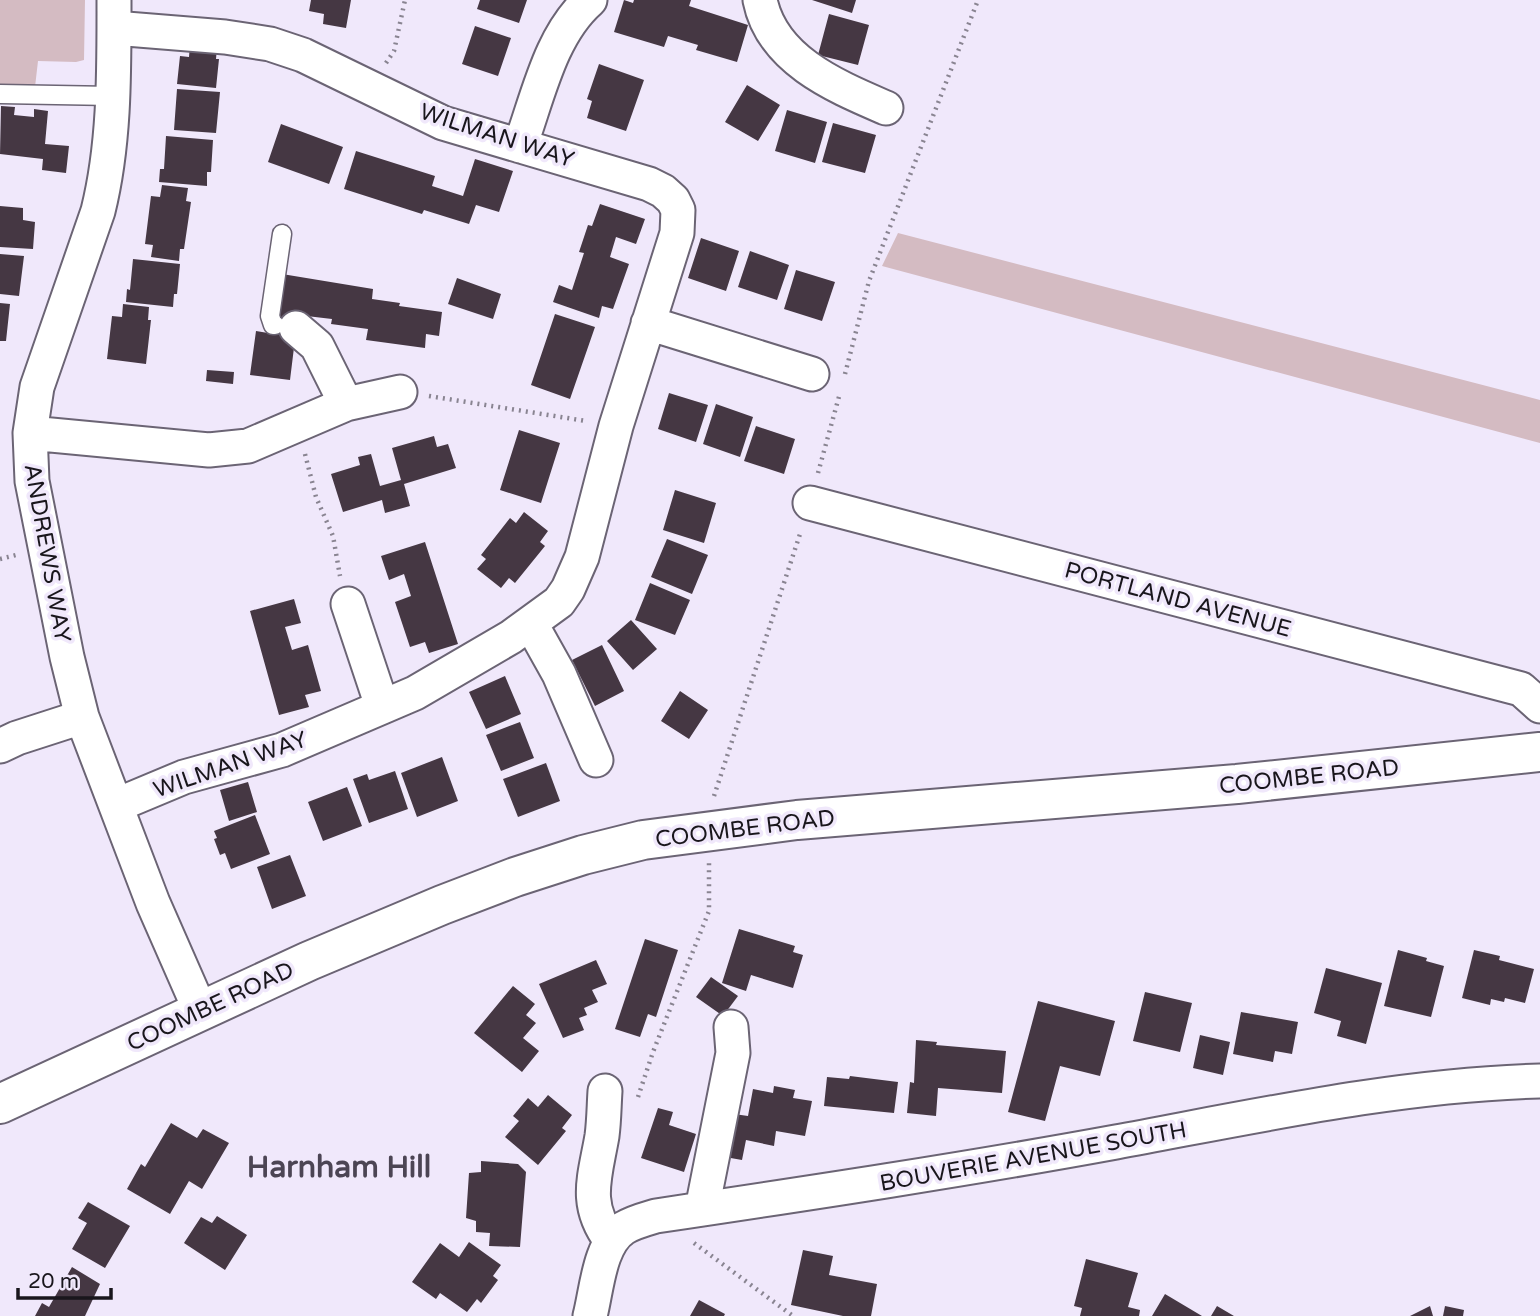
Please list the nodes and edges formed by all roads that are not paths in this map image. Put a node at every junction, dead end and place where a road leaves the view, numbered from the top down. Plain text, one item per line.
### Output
1 (590, 0) edge
2 (760, 0) edge
3 (114, 14) edge
4 (0, 94) edge
5 (112, 96) junction
6 (886, 108) dead end
7 (520, 146) junction
8 (282, 234) dead end
9 (648, 323) junction
10 (286, 326) joint
11 (812, 374) dead end
12 (400, 392) road end
13 (346, 404) junction
14 (30, 433) junction
15 (810, 503) road end
16 (348, 604) road end
17 (531, 624) junction
18 (382, 706) junction
19 (1540, 706) edge
20 (82, 717) junction
21 (0, 746) edge
22 (1540, 752) edge
23 (596, 760) dead end
24 (117, 806) junction
25 (200, 1010) junction
26 (731, 1027) dead end
27 (1540, 1081) edge
28 (605, 1091) dead end
29 (0, 1104) edge
30 (702, 1209) junction
31 (611, 1241) junction
32 (590, 1316) edge

1 - 7 street
2 - 6 street
3 - 5 street, ANDREWS WAY
3 - 7 street, WILMAN WAY
4 - 5 lane
5 - 14 street, ANDREWS WAY
7 - 9 street, WILMAN WAY
8 - 10 lane
9 - 11 street
9 - 17 street, WILMAN WAY
10 - 13 street
12 - 13 street
13 - 14 street
14 - 20 street, ANDREWS WAY
15 - 19 street, PORTLAND AVENUE
16 - 18 street
17 - 18 street, WILMAN WAY
17 - 23 street
18 - 24 street, WILMAN WAY
20 - 21 street
20 - 24 street, ANDREWS WAY
22 - 25 highway, COOMBE ROAD
24 - 25 street, ANDREWS WAY
25 - 29 highway, COOMBE ROAD
26 - 30 street
27 - 30 street, BOUVERIE AVENUE SOUTH
28 - 31 street
30 - 31 street, BOUVERIE AVENUE SOUTH
31 - 32 street

